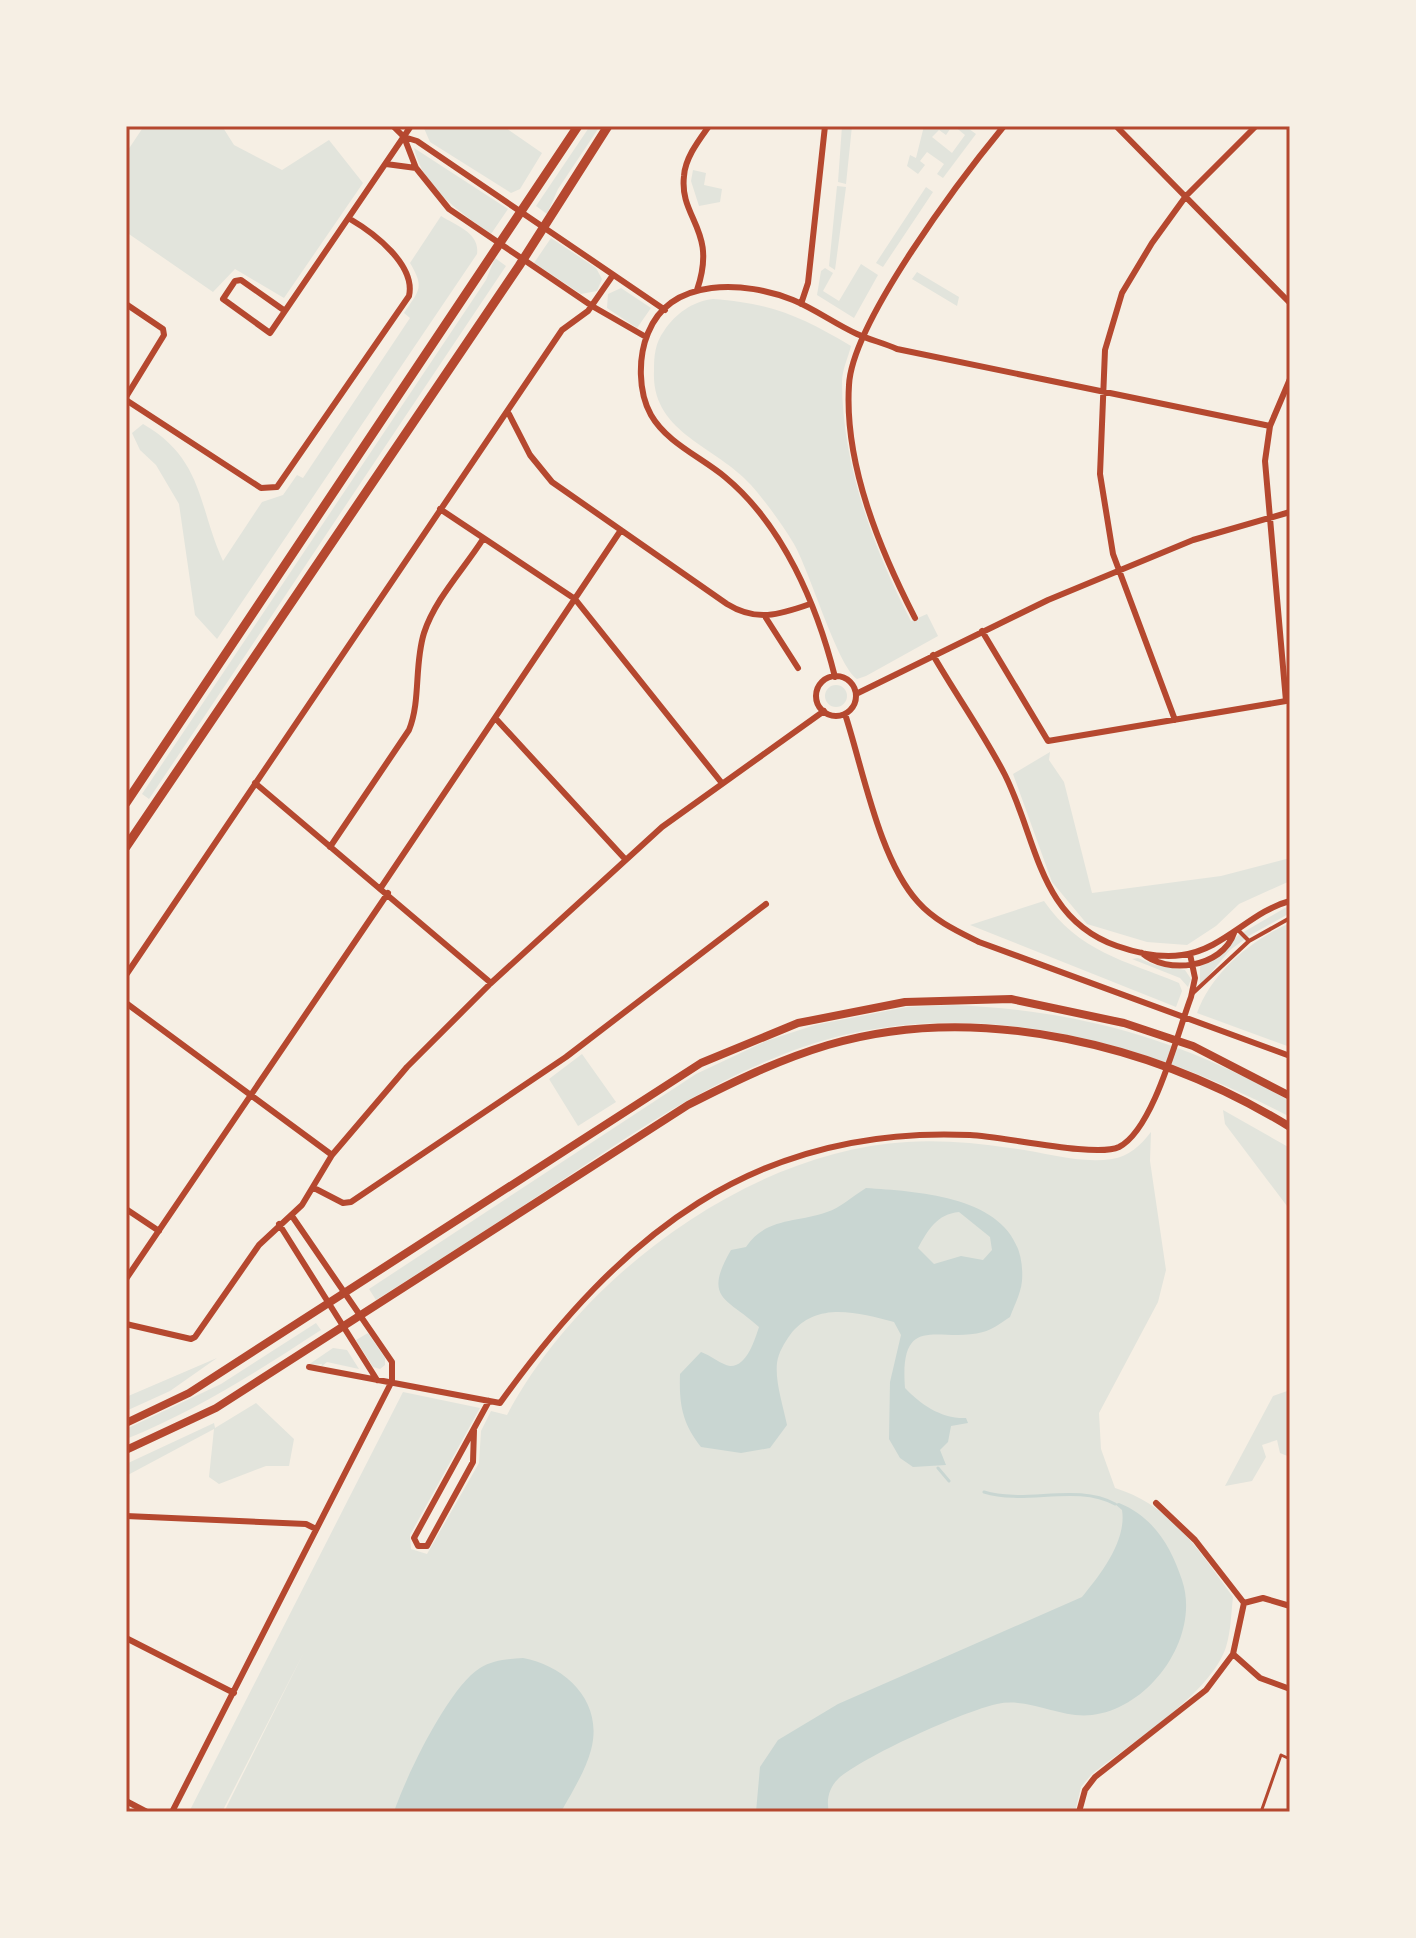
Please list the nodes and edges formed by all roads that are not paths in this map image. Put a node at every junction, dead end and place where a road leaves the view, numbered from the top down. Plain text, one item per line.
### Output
1 (393, 126) edge
2 (411, 126) edge
3 (578, 126) edge
4 (608, 126) edge
5 (709, 126) edge
6 (825, 126) edge
7 (1004, 126) edge
8 (1116, 126) edge
9 (1256, 126) edge
10 (404, 137) junction
11 (386, 164) junction
12 (416, 168) junction
13 (1186, 196) junction
14 (520, 211) junction
15 (350, 219) junction
16 (544, 227) junction
17 (499, 243) junction
18 (523, 260) junction
19 (613, 275) junction
20 (697, 290) junction
21 (1290, 303) edge
22 (126, 304) edge
23 (801, 304) junction
24 (592, 306) junction
25 (665, 310) junction
26 (285, 311) junction
27 (862, 336) junction
28 (646, 337) junction
29 (1290, 379) edge
30 (1101, 391) junction
31 (126, 398) edge
32 (509, 414) junction
33 (1270, 426) junction
34 (440, 509) junction
35 (1290, 512) edge
36 (1268, 517) junction
37 (621, 530) junction
38 (483, 539) junction
39 (1119, 571) junction
40 (575, 599) junction
41 (810, 604) junction
42 (766, 618) junction
43 (915, 618) dead end
44 (982, 631) junction
45 (933, 655) junction
46 (798, 668) dead end
47 (835, 677) junction
48 (856, 694) junction
49 (824, 711) junction
50 (845, 714) junction
51 (497, 720) junction
52 (1175, 720) junction
53 (721, 782) junction
54 (255, 783) junction
55 (126, 803) edge
56 (126, 847) edge
57 (330, 847) junction
58 (625, 859) junction
59 (380, 889) junction
60 (388, 893) junction
61 (1290, 901) edge
62 (766, 904) dead end
63 (1290, 918) edge
64 (1236, 931) junction
65 (1249, 941) junction
66 (1142, 953) junction
67 (1190, 954) junction
68 (1193, 965) junction
69 (126, 975) edge
70 (491, 983) junction
71 (1192, 996) junction
72 (126, 1003) edge
73 (1290, 1056) edge
74 (250, 1094) junction
75 (1290, 1096) edge
76 (1290, 1127) edge
77 (332, 1155) junction
78 (314, 1188) junction
79 (126, 1209) edge
80 (292, 1216) junction
81 (279, 1224) junction
82 (159, 1231) junction
83 (126, 1279) edge
84 (343, 1294) junction
85 (329, 1303) junction
86 (362, 1316) junction
87 (126, 1324) edge
88 (344, 1327) junction
89 (309, 1367) dead end
90 (377, 1380) junction
91 (392, 1381) junction
92 (489, 1401) junction
93 (126, 1423) edge
94 (474, 1430) junction
95 (126, 1450) edge
96 (1156, 1503) dead end
97 (126, 1516) edge
98 (316, 1529) junction
99 (1244, 1603) junction
100 (1290, 1606) edge
101 (126, 1638) edge
102 (1233, 1654) junction
103 (1290, 1689) edge
104 (234, 1693) junction
105 (1290, 1759) edge
106 (126, 1801) edge
107 (147, 1812) edge
108 (172, 1812) edge
109 (1079, 1812) edge
110 (1261, 1812) edge

1 - 10 street
2 - 10 street
3 - 14 main road
4 - 16 main road
5 - 20 street
6 - 23 street
7 - 27 street
8 - 13 street
9 - 13 street
10 - 11 street
10 - 12 street
10 - 14 street
11 - 12 street
11 - 15 street
12 - 17 street
13 - 21 street
13 - 30 street
14 - 16 street
14 - 17 main road
15 - 26 street
15 - 31 street
16 - 18 main road
16 - 19 street
17 - 18 street
17 - 55 main road
18 - 24 street
18 - 56 main road
19 - 24 street
19 - 25 street
20 - 23 street
20 - 25 street
22 - 31 street
23 - 27 street
24 - 28 street
24 - 32 street
25 - 28 street
26 - 26 street
27 - 30 street
27 - 43 street
28 - 41 street
29 - 33 street
30 - 33 street
30 - 39 street
32 - 34 street
32 - 37 street
33 - 36 street
34 - 38 street
34 - 54 street
35 - 36 street
36 - 39 street
36 - 52 street
37 - 40 street
37 - 42 street
38 - 40 street
38 - 57 street
39 - 44 street
39 - 52 street
40 - 51 street
40 - 53 street
41 - 42 street
41 - 47 street
42 - 46 street
44 - 45 street
44 - 52 street
45 - 48 street
45 - 66 street
47 - 48 street
47 - 49 street
48 - 50 street
49 - 50 street
49 - 53 street
50 - 73 street
51 - 58 street
51 - 59 street
53 - 58 street
54 - 57 street
54 - 69 street
57 - 59 street
58 - 70 street
59 - 60 street
60 - 70 street
60 - 74 street
61 - 64 street
62 - 78 street
63 - 65 street
64 - 65 street
64 - 67 street
64 - 68 street
65 - 71 street
66 - 67 street
66 - 68 street
67 - 68 street
68 - 71 street
70 - 77 street
71 - 92 street
72 - 74 street
74 - 77 street
74 - 82 street
75 - 84 main road
76 - 86 main road
77 - 78 street
78 - 80 street
79 - 82 street
80 - 81 street
80 - 84 street
81 - 85 street
81 - 87 street
82 - 83 street
84 - 85 main road
84 - 86 street
85 - 88 street
85 - 93 main road
86 - 88 main road
86 - 91 street
88 - 90 street
88 - 95 main road
89 - 90 street
90 - 91 street
91 - 92 street
91 - 98 street
92 - 94 street
94 - 94 street
96 - 99 street
97 - 98 street
98 - 104 street
99 - 100 street
99 - 102 street
101 - 104 street
102 - 103 street
102 - 109 street
104 - 108 street
105 - 110 lane
106 - 107 street

